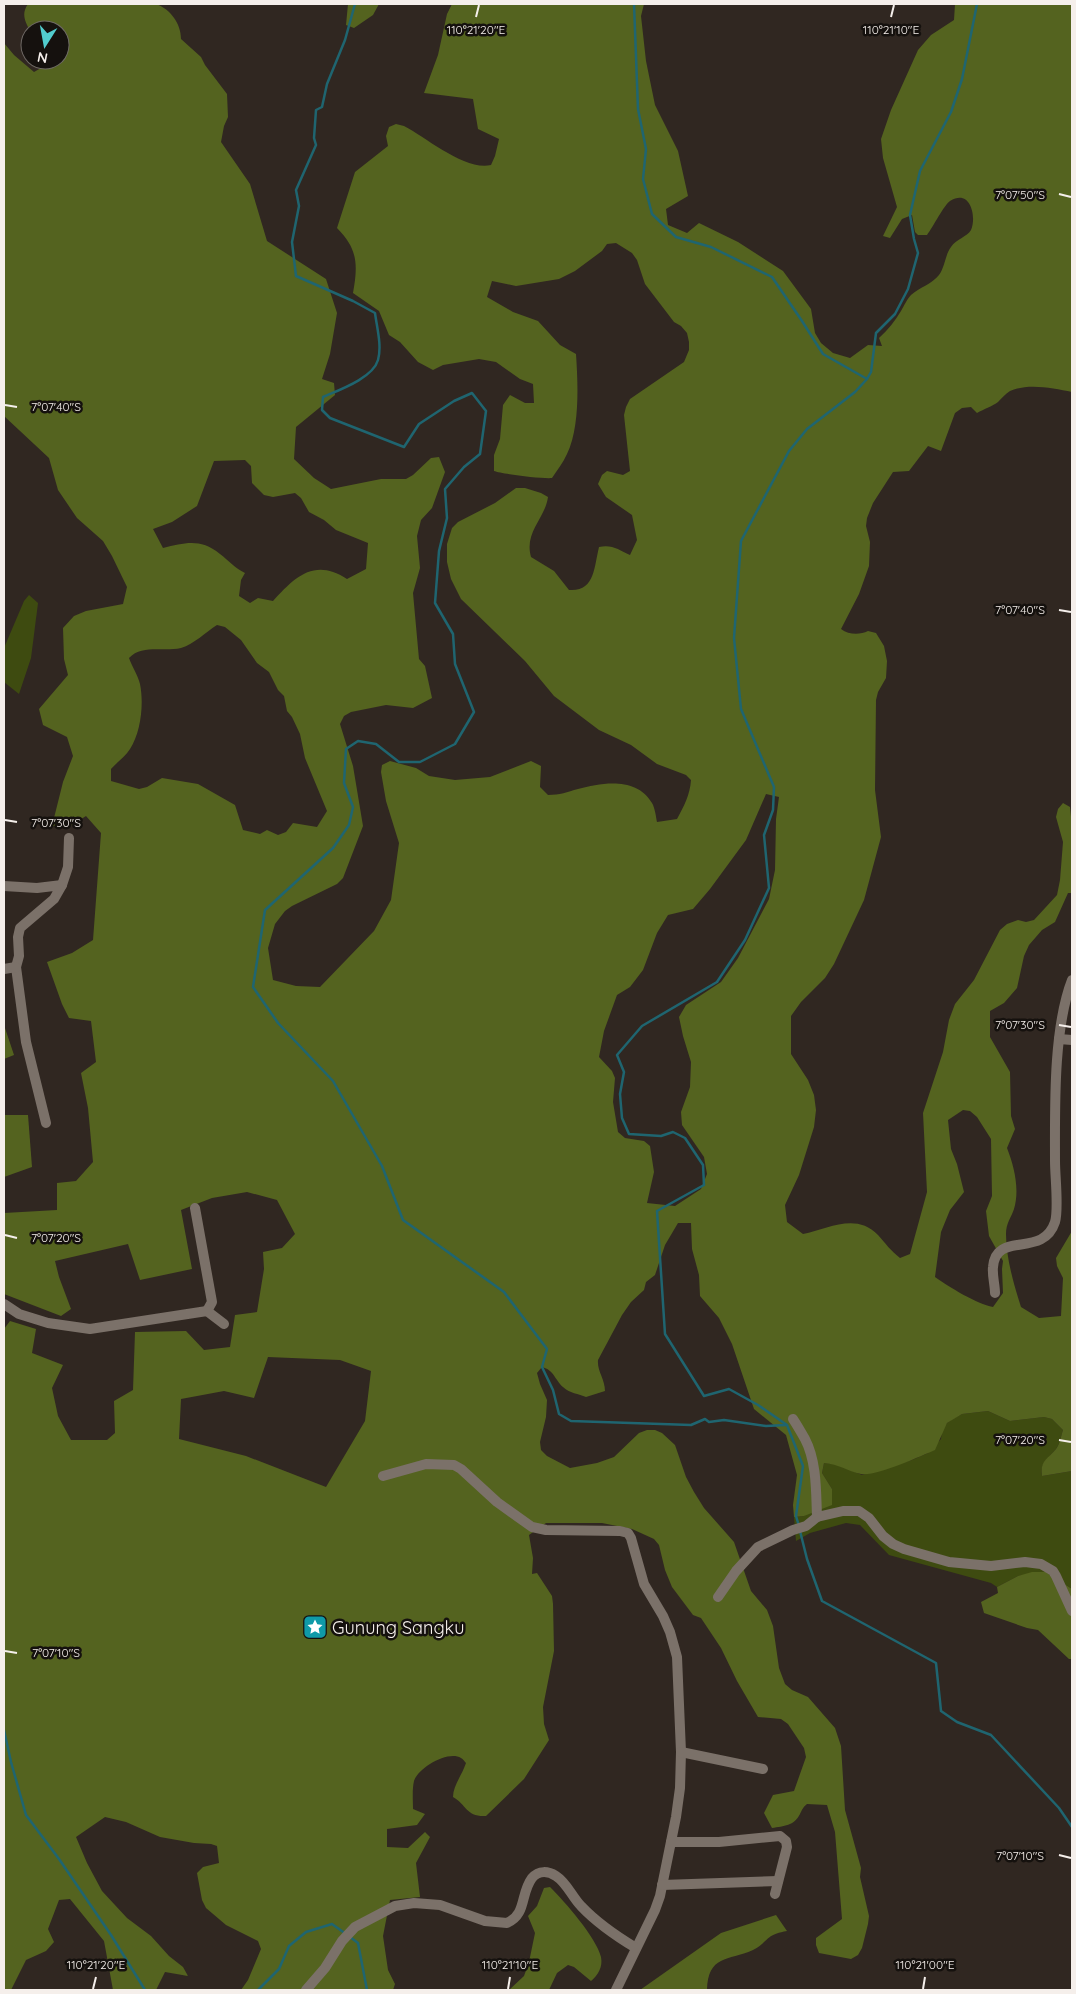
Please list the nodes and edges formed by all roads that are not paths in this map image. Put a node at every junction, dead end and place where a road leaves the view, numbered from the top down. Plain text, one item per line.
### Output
1 (69, 838) dead end
2 (62, 885) junction
3 (4, 886) edge
4 (16, 967) junction
5 (4, 969) edge
6 (1072, 980) edge
7 (1060, 1039) junction
8 (1072, 1040) edge
9 (46, 1123) dead end
10 (195, 1208) dead end
11 (996, 1293) dead end
12 (4, 1304) edge
13 (207, 1311) junction
14 (224, 1324) dead end
15 (792, 1419) dead end
16 (383, 1476) dead end
17 (817, 1517) junction
18 (718, 1597) dead end
19 (1072, 1611) edge
20 (681, 1752) junction
21 (764, 1769) dead end
22 (671, 1842) junction
23 (778, 1881) junction
24 (662, 1885) junction
25 (774, 1894) dead end
26 (636, 1948) junction
27 (306, 1990) edge
28 (616, 1990) edge

1 - 2 street
2 - 3 street
2 - 4 street
4 - 5 street
4 - 9 street
6 - 7 street
7 - 8 street
7 - 11 street
10 - 13 street
12 - 13 street
13 - 14 street
15 - 17 street
16 - 20 street
17 - 18 street
17 - 19 street
20 - 21 street
20 - 22 street
22 - 23 street
22 - 24 street
23 - 24 street
23 - 25 street
24 - 26 street
26 - 27 street
26 - 28 street

